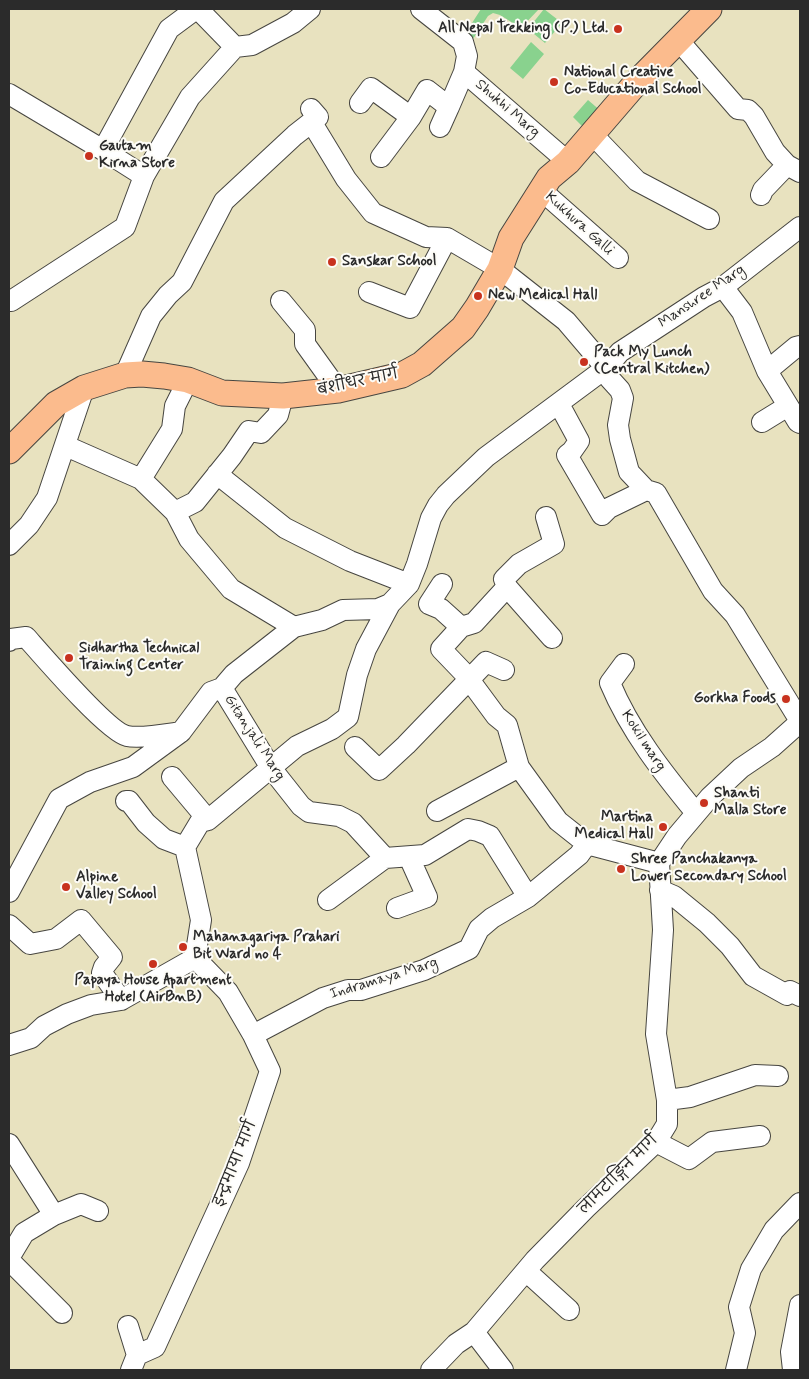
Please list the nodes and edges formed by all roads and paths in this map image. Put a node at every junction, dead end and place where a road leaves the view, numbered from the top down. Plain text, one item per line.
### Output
1 (310, 9) edge
2 (421, 9) edge
3 (709, 9) edge
4 (204, 11) edge
5 (679, 41) junction
6 (235, 47) junction
7 (464, 72) junction
8 (9, 94) edge
9 (360, 103) dead end
10 (450, 107) junction
11 (411, 117) junction
12 (440, 127) dead end
13 (592, 134) junction
14 (103, 150) junction
15 (381, 157) dead end
16 (568, 162) junction
17 (794, 169) edge
18 (144, 176) junction
19 (541, 190) junction
20 (761, 196) dead end
21 (709, 218) dead end
22 (800, 227) edge
23 (447, 238) junction
24 (618, 258) dead end
25 (500, 269) junction
26 (723, 287) junction
27 (369, 292) dead end
28 (11, 300) dead end
29 (281, 301) dead end
30 (800, 346) edge
31 (606, 368) junction
32 (767, 371) junction
33 (126, 375) junction
34 (188, 380) junction
35 (84, 388) junction
36 (338, 390) junction
37 (284, 396) junction
38 (559, 404) junction
39 (788, 406) junction
40 (762, 422) dead end
41 (800, 423) edge
42 (66, 446) junction
43 (9, 451) edge
44 (217, 474) junction
45 (141, 479) junction
46 (646, 490) junction
47 (175, 512) junction
48 (546, 516) dead end
49 (9, 545) edge
50 (409, 584) junction
51 (442, 584) dead end
52 (506, 588) junction
53 (390, 604) junction
54 (294, 627) junction
55 (461, 627) junction
56 (552, 638) dead end
57 (9, 641) edge
58 (624, 664) dead end
59 (504, 670) dead end
60 (468, 679) junction
61 (222, 688) junction
62 (800, 722) edge
63 (181, 732) junction
64 (355, 747) dead end
65 (520, 766) junction
66 (271, 768) junction
67 (172, 777) dead end
68 (126, 801) dead end
69 (437, 811) dead end
70 (696, 814) junction
71 (208, 820) junction
72 (587, 844) junction
73 (185, 847) junction
74 (409, 857) junction
75 (385, 858) junction
76 (659, 863) junction
77 (660, 890) junction
78 (9, 892) edge
79 (528, 897) junction
80 (328, 900) dead end
81 (397, 908) dead end
82 (9, 925) edge
83 (195, 958) junction
84 (800, 996) edge
85 (121, 1000) junction
86 (253, 1035) junction
87 (9, 1045) edge
88 (778, 1076) dead end
89 (667, 1100) junction
90 (760, 1136) dead end
91 (656, 1142) junction
92 (9, 1144) edge
93 (800, 1187) edge
94 (800, 1197) edge
95 (800, 1203) edge
96 (98, 1211) dead end
97 (54, 1215) junction
98 (9, 1259) edge
99 (526, 1271) junction
100 (800, 1305) edge
101 (569, 1310) dead end
102 (62, 1313) dead end
103 (128, 1326) dead end
104 (474, 1332) junction
105 (134, 1363) edge
106 (431, 1370) edge
107 (503, 1370) edge
108 (736, 1370) edge
109 (793, 1370) edge

1 - 6 street
2 - 7 street, Shukhi Marg
3 - 5 main road, बंशीधर मार्ग
4 - 6 street
4 - 14 street
5 - 13 main road, बंशीधर मार्ग
5 - 17 street
6 - 18 street
7 - 10 street
7 - 16 street, Shukhi Marg
8 - 14 street
9 - 11 street
10 - 11 street
10 - 12 street
11 - 15 street
13 - 16 main road, बंशीधर मार्ग
13 - 21 street
14 - 18 street
16 - 19 main road, बंशीधर मार्ग
17 - 20 street
18 - 28 street
19 - 24 street, Kukhura Galli
19 - 25 main road, बंशीधर मार्ग
22 - 26 street, Manshree Marg
23 - 25 street
23 - 27 street
23 - 33 street
25 - 31 street
25 - 36 main road, बंशीधर मार्ग
26 - 31 street, Manshree Marg
26 - 32 street
29 - 36 street
30 - 32 street
31 - 38 street, Manshree Marg
31 - 46 street
32 - 39 street
33 - 34 main road, बंशीधर मार्ग
33 - 35 main road, बंशीधर मार्ग
34 - 37 main road, बंशीधर मार्ग
34 - 45 street
35 - 42 street
35 - 43 main road, बंशीधर मार्ग
36 - 37 main road, बंशीधर मार्ग
37 - 44 street
38 - 46 street
38 - 50 street, Manshree Marg
39 - 40 street
39 - 41 street
42 - 45 street
42 - 49 street
44 - 47 street
44 - 50 street
45 - 47 street
46 - 62 street
47 - 54 street
48 - 52 street
50 - 53 street
51 - 55 street
52 - 55 street
52 - 56 street
53 - 54 street
53 - 66 street
54 - 61 street
55 - 60 street
57 - 63 street
58 - 70 street, Kokil marg
59 - 60 street
60 - 64 street
60 - 65 street
61 - 63 street, Gitanjali Marg
61 - 66 street, Gitanjali Marg
62 - 70 street
63 - 78 street, Gitanjali Marg
65 - 69 street
65 - 72 street
66 - 71 street
66 - 75 street, Gitanjali Marg
67 - 71 street
68 - 73 street
70 - 76 street
71 - 73 street
72 - 76 street
72 - 79 street
73 - 83 street
74 - 75 street
74 - 79 street
74 - 81 street
75 - 80 street
76 - 77 street, लामटाङ्गिन मार्ग
77 - 84 street
77 - 89 street, लामटाङ्गिन मार्ग
79 - 86 street, Indramaya Marg
82 - 85 street
83 - 85 street
83 - 86 street, इन्द्रमाया मार्ग
85 - 87 street
86 - 105 street, इन्द्रमाया मार्ग
88 - 89 street
89 - 91 street, लामटाङ्गिन मार्ग
90 - 91 street
91 - 99 street, लामटाङ्गिन मार्ग
92 - 97 street
93 - 94 street
95 - 108 street
96 - 97 street
97 - 98 street
98 - 102 street
99 - 101 street
99 - 104 street, लामटाङ्गिन मार्ग
100 - 109 street
103 - 105 street
104 - 106 street, लामटाङ्गिन मार्ग
104 - 107 street

